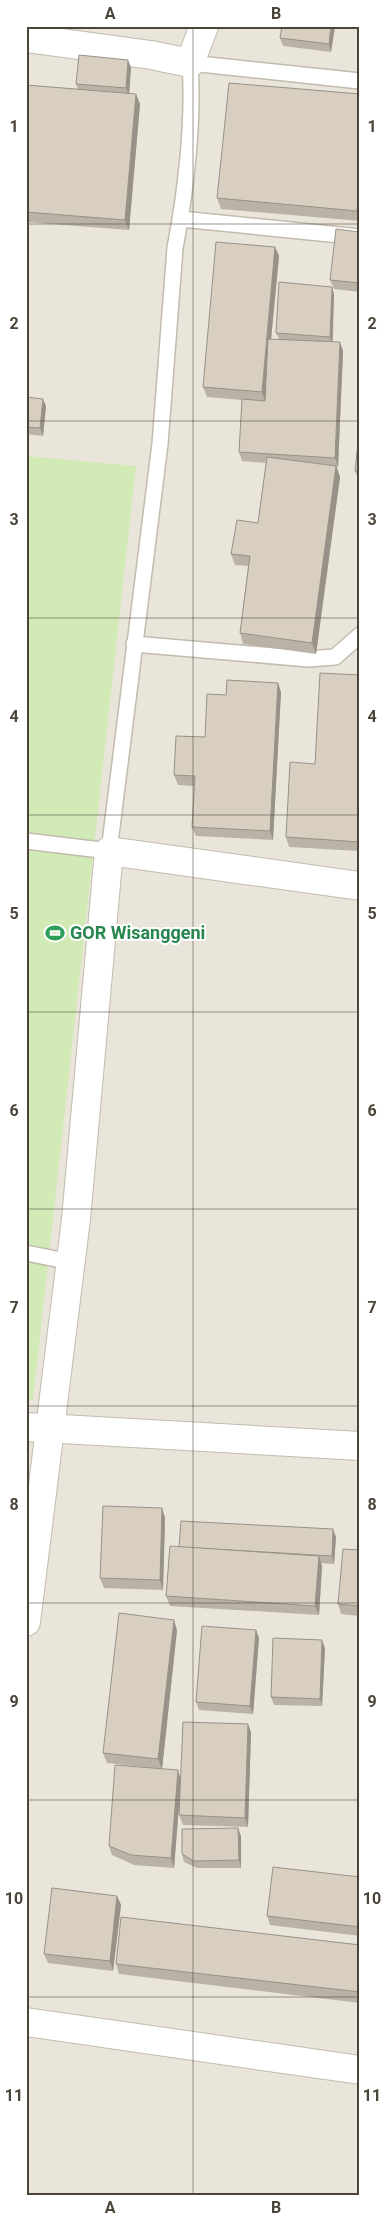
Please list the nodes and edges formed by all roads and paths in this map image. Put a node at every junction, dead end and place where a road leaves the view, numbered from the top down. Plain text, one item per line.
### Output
1 (204, 26) edge
2 (26, 38) edge
3 (190, 63) junction
4 (360, 81) edge
5 (181, 219) junction
6 (360, 237) edge
7 (360, 635) edge
8 (134, 644) junction
9 (26, 841) edge
10 (109, 851) junction
11 (360, 886) edge
12 (26, 1253) edge
13 (71, 1262) junction
14 (39, 1428) edge
15 (360, 1446) edge
16 (26, 1622) edge
17 (26, 2022) edge
18 (360, 2070) edge

1 - 3 street
2 - 3 street
3 - 4 lane
3 - 5 lane
5 - 6 lane
5 - 8 lane
7 - 8 lane
8 - 10 lane
9 - 10 lane
10 - 11 street
10 - 13 street
12 - 13 lane
13 - 14 street
14 - 15 street
14 - 16 street
17 - 18 street

